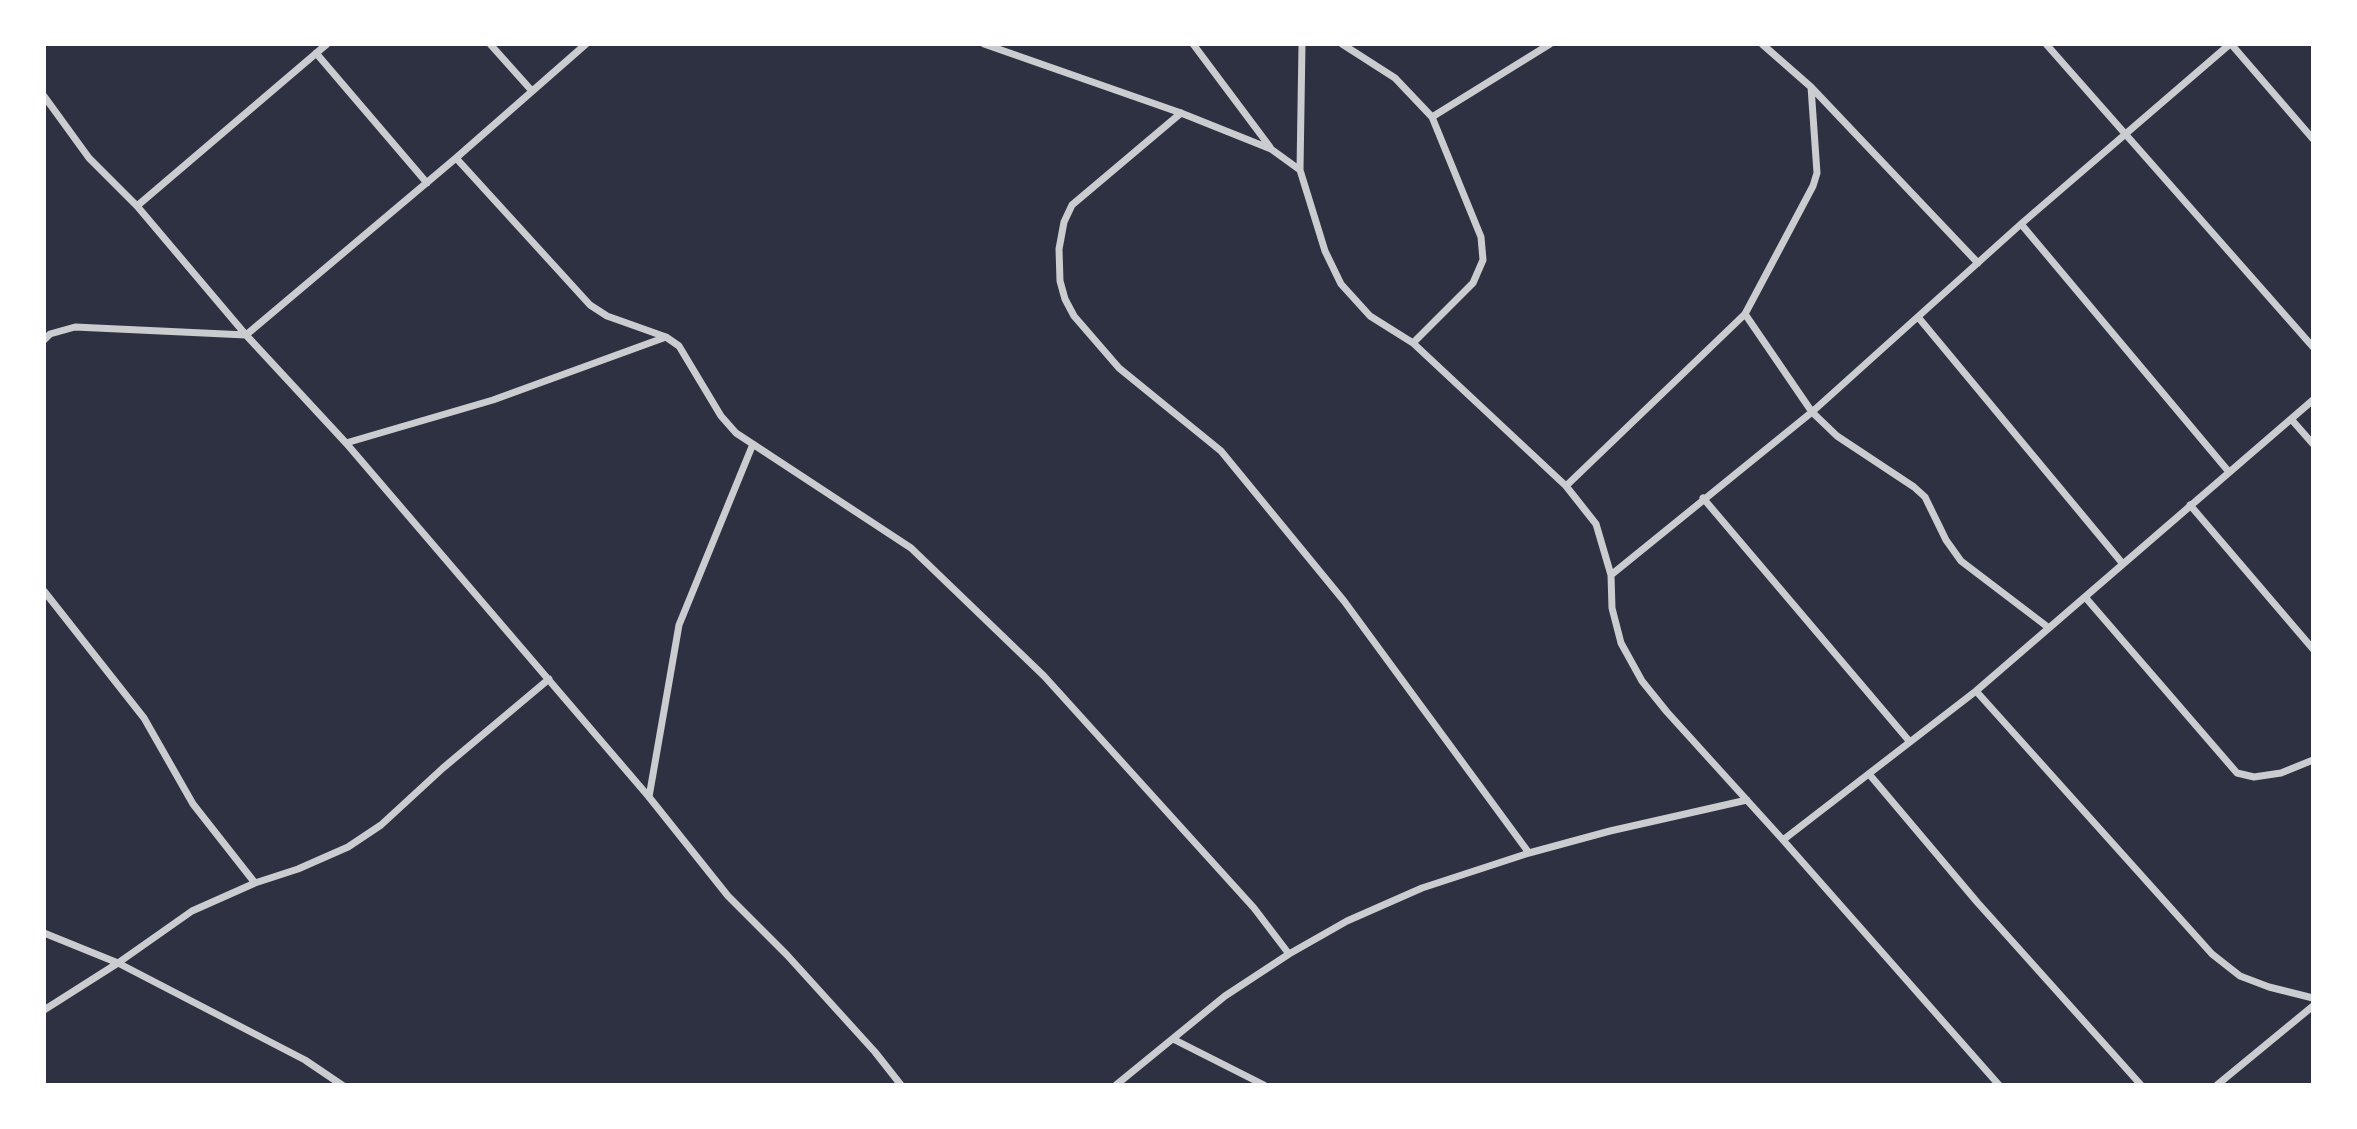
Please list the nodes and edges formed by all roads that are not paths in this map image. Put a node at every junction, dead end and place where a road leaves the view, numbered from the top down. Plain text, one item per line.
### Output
1 (327, 44) edge
2 (489, 44) edge
3 (586, 44) edge
4 (984, 44) edge
5 (1194, 44) edge
6 (1301, 44) edge
7 (1342, 44) edge
8 (1550, 44) edge
9 (1762, 44) edge
10 (2046, 44) edge
11 (2230, 44) edge
12 (316, 53) junction
13 (1811, 87) junction
14 (532, 91) junction
15 (44, 96) edge
16 (1181, 113) junction
17 (1432, 117) junction
18 (2126, 133) junction
19 (2313, 139) edge
20 (1271, 149) junction
21 (456, 158) junction
22 (1300, 170) junction
23 (427, 183) junction
24 (137, 206) junction
25 (2021, 224) junction
26 (1978, 263) junction
27 (1745, 314) junction
28 (1918, 317) junction
29 (47, 333) edge
30 (246, 335) junction
31 (666, 337) junction
32 (44, 340) edge
33 (1413, 343) junction
34 (2313, 347) edge
35 (2313, 400) edge
36 (1812, 412) junction
37 (2291, 419) junction
38 (346, 443) junction
39 (753, 444) junction
40 (2313, 444) edge
41 (2229, 472) junction
42 (1566, 486) junction
43 (1703, 498) junction
44 (2190, 505) junction
45 (2123, 564) junction
46 (1611, 575) junction
47 (44, 591) edge
48 (2085, 597) junction
49 (2049, 628) junction
50 (2313, 649) edge
51 (549, 680) junction
52 (1976, 691) junction
53 (1910, 742) junction
54 (2313, 760) edge
55 (1869, 774) junction
56 (649, 797) junction
57 (1747, 800) junction
58 (1783, 840) junction
59 (1529, 853) junction
60 (255, 883) junction
61 (44, 933) edge
62 (1289, 954) junction
63 (118, 963) junction
64 (2313, 998) edge
65 (2313, 1006) edge
66 (44, 1010) edge
67 (1173, 1039) junction
68 (342, 1085) edge
69 (901, 1085) edge
70 (1116, 1085) edge
71 (1264, 1085) edge
72 (1999, 1085) edge
73 (2141, 1085) edge
74 (2217, 1085) edge

1 - 12 street
2 - 14 street
3 - 14 street
4 - 16 street
5 - 20 street
6 - 22 street
7 - 17 street
8 - 17 street
9 - 13 street
10 - 18 street
11 - 18 street
11 - 19 street
12 - 23 street
12 - 24 street
13 - 26 street
13 - 27 street
14 - 21 street
15 - 24 street
16 - 20 street
16 - 59 street
17 - 33 street
18 - 25 street
18 - 34 street
20 - 22 street
21 - 23 street
21 - 31 street
22 - 33 street
23 - 30 street
24 - 30 street
25 - 26 street
25 - 41 street
26 - 28 street
27 - 36 street
27 - 42 street
28 - 36 street
28 - 45 street
29 - 30 street
29 - 32 street
30 - 38 street
31 - 38 street
31 - 39 street
33 - 42 street
35 - 37 street
36 - 43 street
36 - 49 street
37 - 40 street
37 - 41 street
38 - 51 street
39 - 56 street
39 - 62 street
41 - 44 street
42 - 46 street
43 - 46 street
43 - 53 street
44 - 45 street
44 - 50 street
45 - 48 street
46 - 57 street
47 - 60 street
48 - 49 street
48 - 54 street
49 - 52 street
51 - 56 street
51 - 60 street
52 - 53 street
52 - 64 street
53 - 55 street
55 - 58 street
55 - 73 street
56 - 69 street
57 - 58 street
57 - 59 street
58 - 72 street
59 - 62 street
60 - 63 street
61 - 63 street
62 - 67 street
63 - 66 street
63 - 68 street
65 - 74 street
67 - 70 street
67 - 71 street

